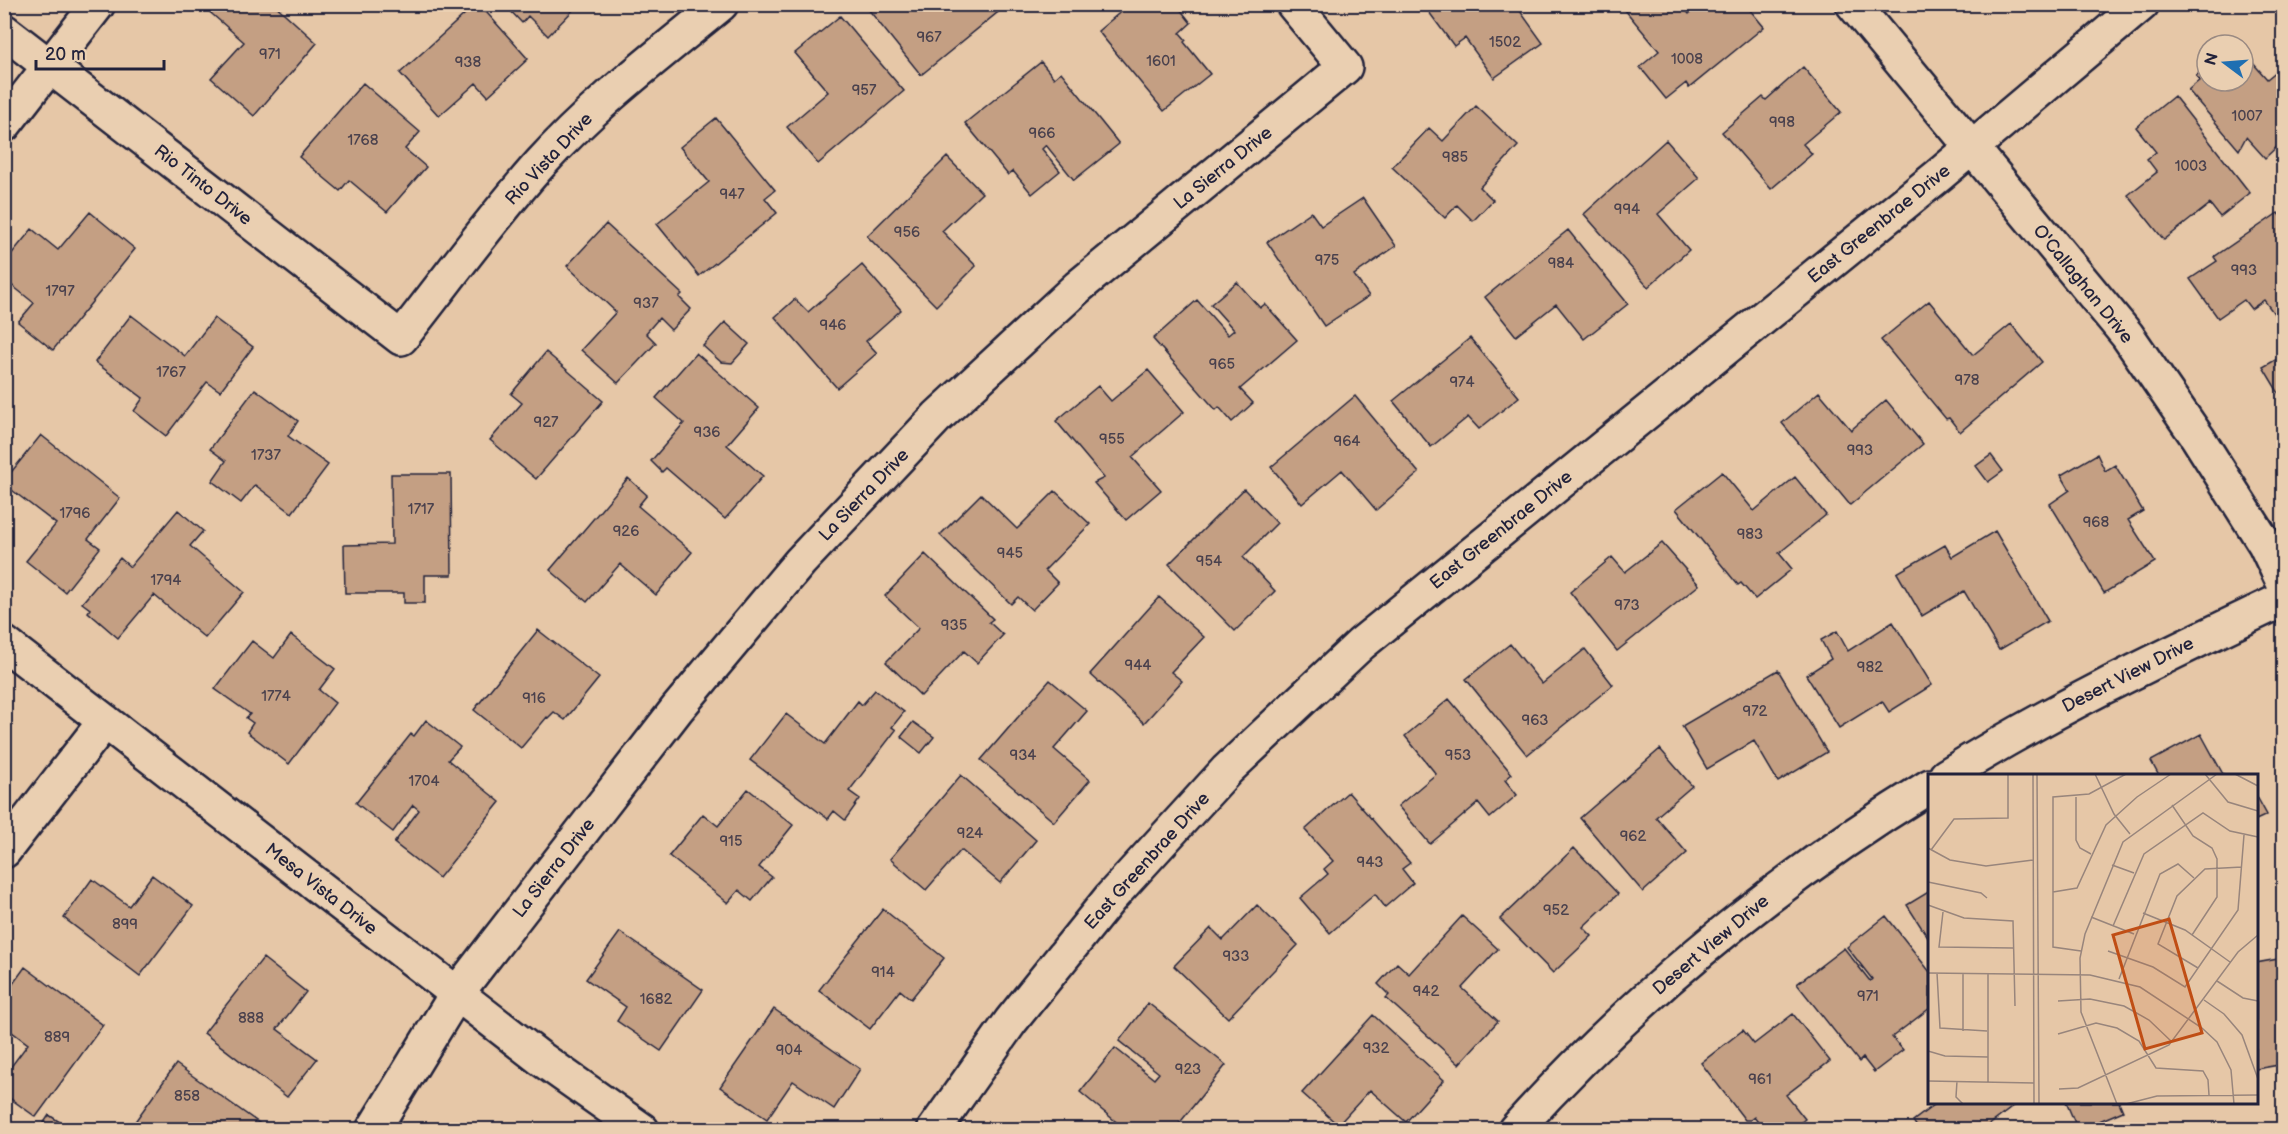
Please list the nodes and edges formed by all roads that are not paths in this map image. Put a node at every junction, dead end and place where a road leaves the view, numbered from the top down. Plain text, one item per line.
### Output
1 (98, 4) edge
2 (721, 4) edge
3 (1293, 4) edge
4 (1852, 4) edge
5 (2142, 4) edge
6 (4, 31) edge
7 (50, 66) junction
8 (4, 125) edge
9 (1971, 149) junction
10 (401, 338) joint
11 (2283, 584) edge
12 (2283, 599) edge
13 (4, 643) edge
14 (105, 721) junction
15 (1949, 774) edge
16 (1928, 787) edge
17 (4, 851) edge
18 (457, 993) junction
19 (373, 1130) edge
20 (642, 1130) edge
21 (934, 1130) edge
22 (1515, 1130) edge

1 - 7 street
2 - 10 street, Rio Vista Drive
3 - 18 street, La Sierra Drive
4 - 9 street, O'Callaghan Drive
5 - 9 street, East Greenbrae Drive
6 - 7 street, Rio Tinto Drive
7 - 8 street
7 - 10 street, Rio Tinto Drive
9 - 11 street, O'Callaghan Drive
9 - 21 street, East Greenbrae Drive
12 - 15 street, Desert View Drive
13 - 14 street, Mesa Vista Drive
14 - 17 street
14 - 18 street, Mesa Vista Drive
16 - 22 street, Desert View Drive
18 - 19 street, La Sierra Drive
18 - 20 street, Mesa Vista Drive

